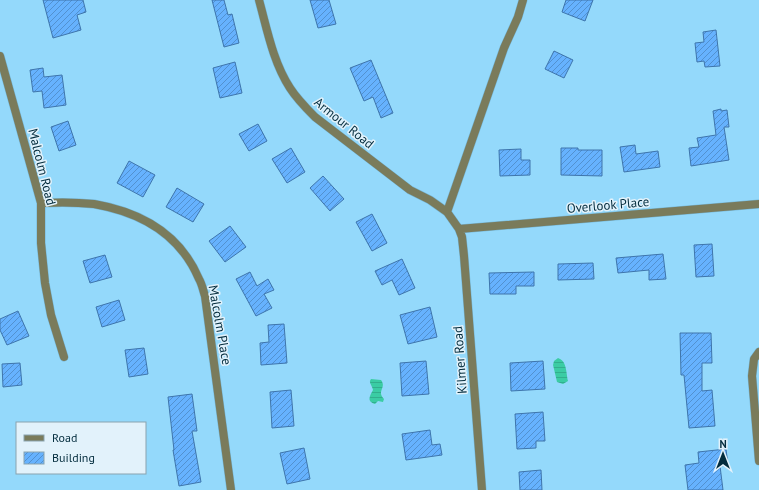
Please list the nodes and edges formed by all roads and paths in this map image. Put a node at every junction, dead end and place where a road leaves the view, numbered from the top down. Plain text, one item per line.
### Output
1 (259, 0) edge
2 (523, 0) edge
3 (0, 56) edge
4 (41, 203) junction
5 (759, 204) edge
6 (447, 212) junction
7 (459, 229) junction
8 (759, 352) edge
9 (64, 356) dead end
10 (759, 461) edge
11 (231, 490) edge
12 (482, 490) edge

1 - 6 street, Armour Road
2 - 6 street
3 - 4 street, Malcolm Road
4 - 9 street, Malcolm Road
4 - 11 street, Malcolm Place
5 - 7 street, Overlook Place
6 - 7 street, Armour Road
7 - 12 street, Kilmer Road
8 - 10 street

